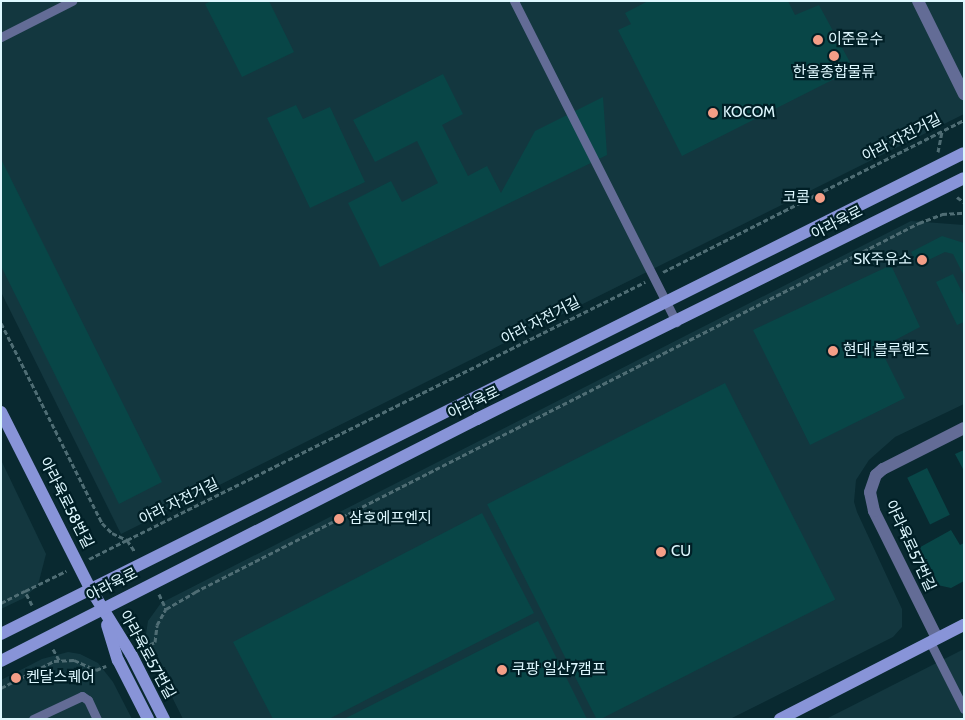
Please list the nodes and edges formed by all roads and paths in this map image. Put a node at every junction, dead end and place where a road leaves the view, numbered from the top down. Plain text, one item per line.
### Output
1 (72, 1) edge
2 (514, 1) edge
3 (918, 1) edge
4 (1, 37) edge
5 (964, 94) edge
6 (964, 120) edge
7 (964, 153) edge
8 (964, 178) edge
9 (964, 213) edge
10 (654, 277) junction
11 (667, 303) junction
12 (676, 322) junction
13 (1, 323) edge
14 (1, 412) edge
15 (964, 428) edge
16 (90, 588) junction
17 (25, 591) dead end
18 (1, 603) edge
19 (101, 608) junction
20 (964, 625) edge
21 (1, 634) edge
22 (933, 640) junction
23 (155, 642) dead end
24 (1, 661) edge
25 (96, 670) dead end
26 (1, 688) edge
27 (964, 709) edge
28 (33, 719) edge
29 (98, 719) edge
30 (148, 719) edge
31 (164, 719) edge
32 (780, 719) edge

1 - 4 lane
2 - 10 lane
3 - 5 street
6 - 10 path, 아라 자전거길
7 - 11 street, 아라육로
8 - 12 street, 아라육로
9 - 23 path
10 - 11 lane
10 - 13 path, 아라 자전거길
11 - 12 lane
11 - 16 street, 아라육로
12 - 19 street, 아라육로
14 - 16 street, 아라육로58번길
15 - 22 street, 아라육로57번길
16 - 19 street, 아라육로58번길
16 - 21 street, 아라육로
17 - 18 path
19 - 24 street, 아라육로
19 - 30 street, 아라육로57번길
19 - 31 street, 아라육로57번길
20 - 22 street
22 - 27 lane
22 - 32 street
25 - 26 path
28 - 29 lane

